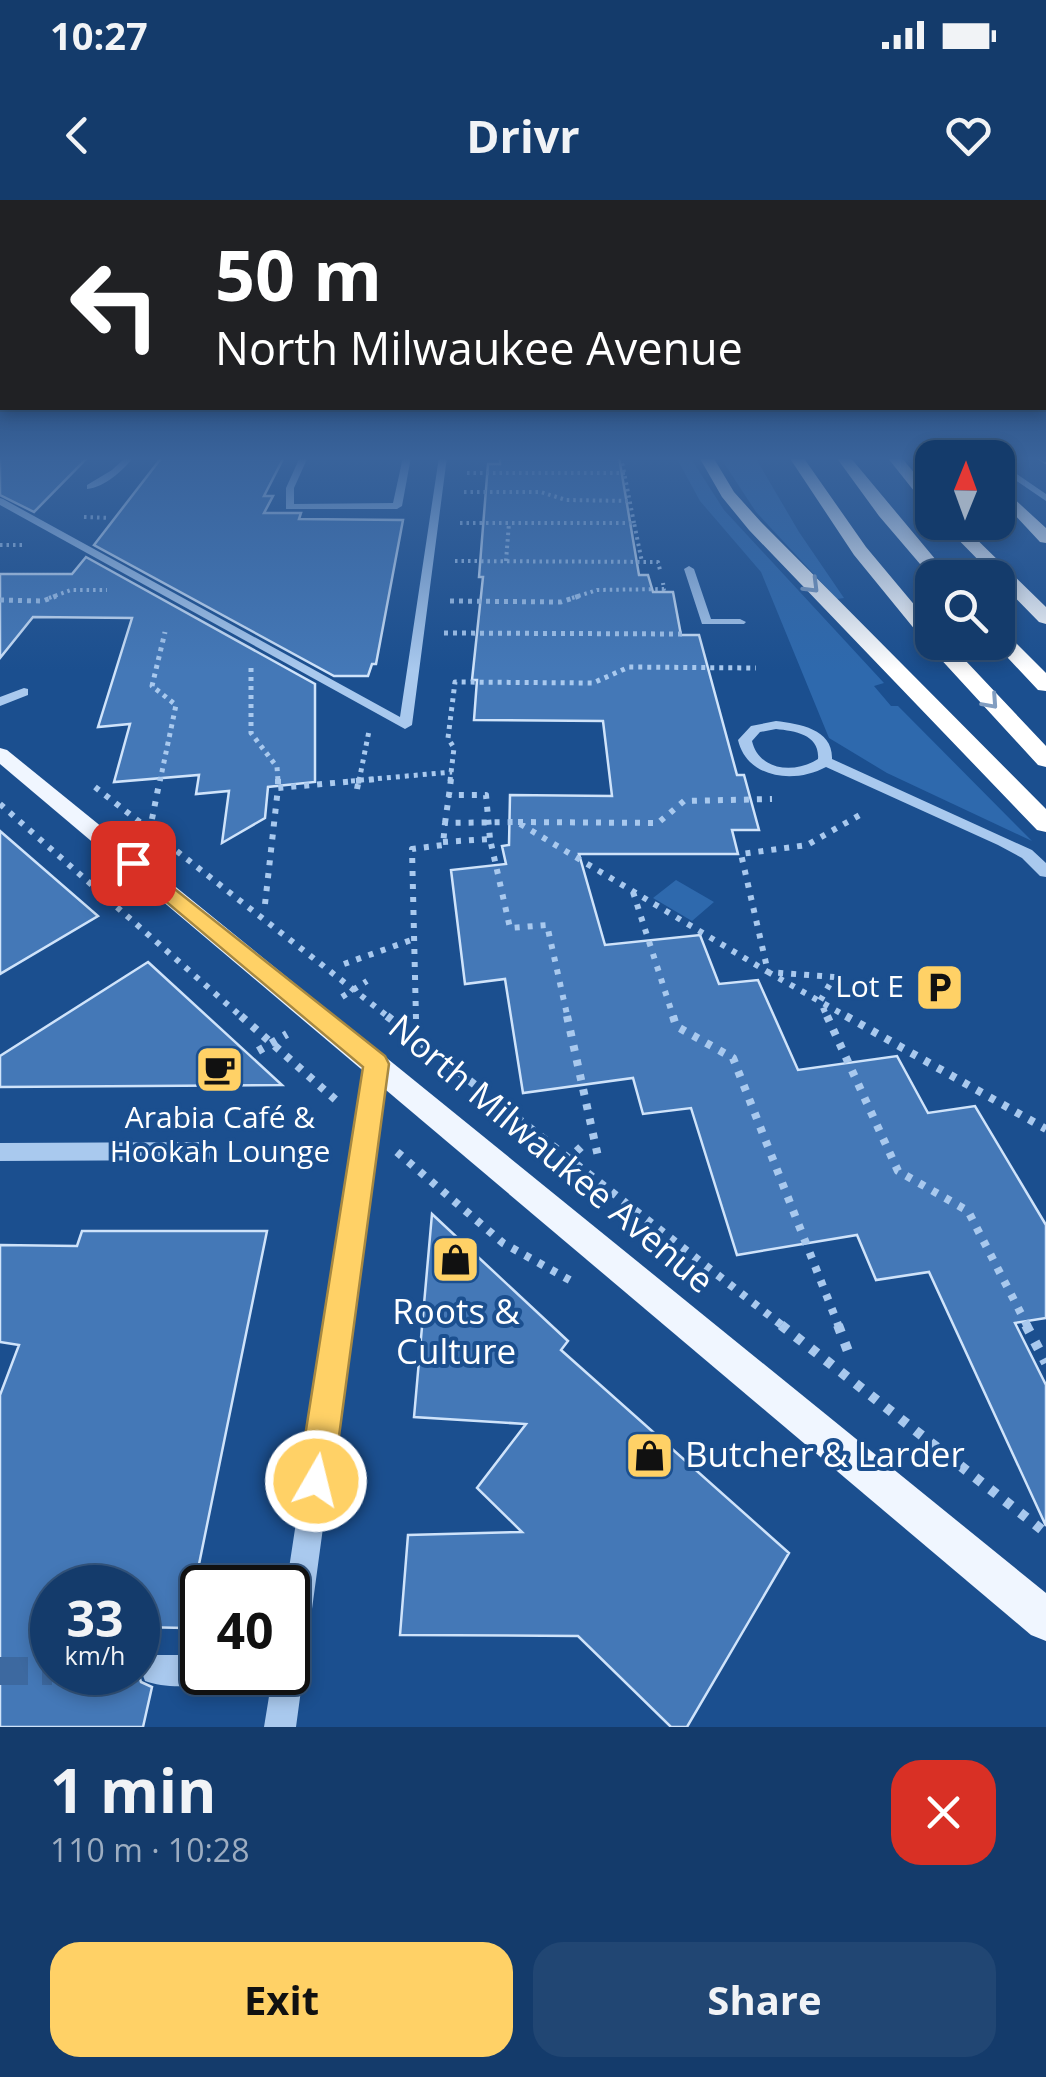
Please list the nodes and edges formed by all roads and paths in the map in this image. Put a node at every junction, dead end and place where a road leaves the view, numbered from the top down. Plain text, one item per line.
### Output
1 (49, 528) edge
2 (433, 528) edge
3 (509, 528) edge
4 (635, 528) edge
5 (757, 528) edge
6 (845, 528) edge
7 (898, 528) edge
8 (967, 540) edge
9 (926, 560) edge
10 (428, 561) junction
11 (506, 561) junction
12 (642, 562) junction
13 (688, 569) dead end
14 (164, 590) junction
15 (0, 600) edge
16 (422, 601) junction
17 (915, 617) edge
18 (1046, 618) edge
19 (740, 622) dead end
20 (165, 632) dead end
21 (418, 633) junction
22 (687, 634) dead end
23 (254, 640) junction
24 (1015, 653) edge
25 (953, 660) edge
26 (756, 668) dead end
27 (1046, 684) edge
28 (24, 692) dead end
29 (0, 702) edge
30 (374, 705) junction
31 (0, 754) edge
32 (1046, 760) edge
33 (826, 762) junction
34 (452, 772) junction
35 (81, 776) dead end
36 (358, 785) junction
37 (278, 788) junction
38 (450, 796) junction
39 (788, 797) dead end
40 (0, 804) edge
41 (866, 812) dead end
42 (152, 818) dead end
43 (486, 822) junction
44 (517, 822) junction
45 (445, 823) junction
46 (1046, 824) edge
47 (490, 838) junction
48 (444, 842) junction
49 (1046, 872) edge
50 (633, 891) junction
51 (265, 904) dead end
52 (414, 939) junction
53 (344, 964) dead end
54 (768, 972) junction
55 (367, 981) dead end
56 (353, 990) junction
57 (337, 1001) dead end
58 (820, 1001) junction
59 (416, 1020) dead end
60 (293, 1030) dead end
61 (272, 1042) junction
62 (258, 1051) dead end
63 (376, 1064) junction
64 (307, 1075) dead end
65 (1036, 1123) junction
66 (1046, 1129) edge
67 (1046, 1139) edge
68 (581, 1147) dead end
69 (206, 1151) dead end
70 (0, 1152) edge
71 (568, 1158) junction
72 (599, 1160) dead end
73 (563, 1179) dead end
74 (448, 1196) dead end
75 (592, 1293) dead end
76 (849, 1354) dead end
77 (1046, 1363) edge
78 (1046, 1533) edge
79 (303, 1565) edge
80 (1046, 1620) edge
81 (284, 1695) edge
82 (280, 1727) edge

1 - 14 street
2 - 10 street
3 - 11 path
4 - 12 path
5 -> 46 highway
6 - 17 highway
7 - 9 highway
8 - 18 highway
10 - 11 path
10 - 16 street
11 - 12 path
12 - 16 path
13 - 19 street
14 - 15 path
14 - 23 street
16 - 21 street
20 - 42 path
21 - 22 path
21 - 30 street
23 - 30 street
23 - 37 path
24 - 27 highway
25 -> 32 highway
26 - 34 path
28 - 29 street
30 - 36 path
31 - 63 main road, North Milwaukee Avenue
33 - 33 street
33 - 49 street
34 - 36 path
34 - 38 path
35 - 56 path
36 - 37 path
37 - 51 path
38 - 43 path
38 - 45 path
39 - 44 path
40 - 61 path
41 - 54 path
43 - 44 path
43 - 45 path
43 - 47 path
44 - 50 path
45 - 48 path
47 - 48 path
47 - 72 path
48 - 52 path
50 - 54 path
50 - 76 path
52 - 53 path
52 - 59 path
54 - 58 path
54 - 58 path
55 - 56 path
56 - 57 path
56 - 71 path
58 - 65 path
58 - 77 path
60 - 61 path
61 - 62 path
61 - 64 path
63 - 79 street
63 - 80 main road, North Milwaukee Avenue
65 - 66 path
65 - 67 path
68 - 71 path
69 - 70 street
71 - 73 path
71 - 78 path
74 - 75 path
81 - 82 street

